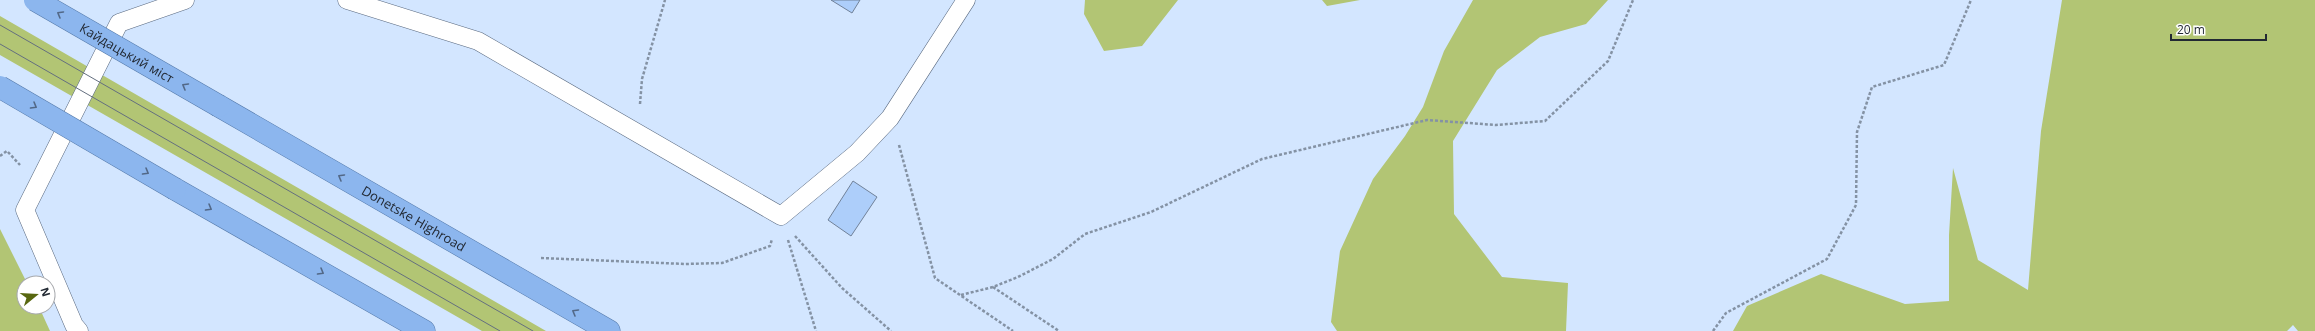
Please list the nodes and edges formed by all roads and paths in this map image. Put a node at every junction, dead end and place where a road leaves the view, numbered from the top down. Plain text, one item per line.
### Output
1 (35, 0) edge
2 (185, 0) edge
3 (347, 0) edge
4 (665, 0) edge
5 (966, 0) edge
6 (1633, 0) edge
7 (1970, 0) edge
8 (0, 87) edge
9 (219, 106) joint
10 (890, 118) junction
11 (638, 133) junction
12 (781, 216) junction
13 (535, 258) dead end
14 (993, 287) junction
15 (961, 295) junction
16 (79, 331) edge
17 (424, 331) edge
18 (609, 331) edge
19 (816, 331) edge
20 (891, 331) edge
21 (1013, 331) edge
22 (1059, 331) edge
23 (1713, 331) edge

9 -> 1 highway, Кайдацький міст, bridge
2 - 16 lane
3 - 11 lane
4 - 11 path
5 - 10 lane
6 - 14 path
7 - 23 path
8 -> 17 highway, bridge
18 -> 9 highway, Donetske Highroad
10 - 12 lane
10 - 15 path
11 - 12 lane
12 - 13 path
12 - 19 path
12 - 20 path
14 - 15 path
14 - 22 path
15 - 21 path

